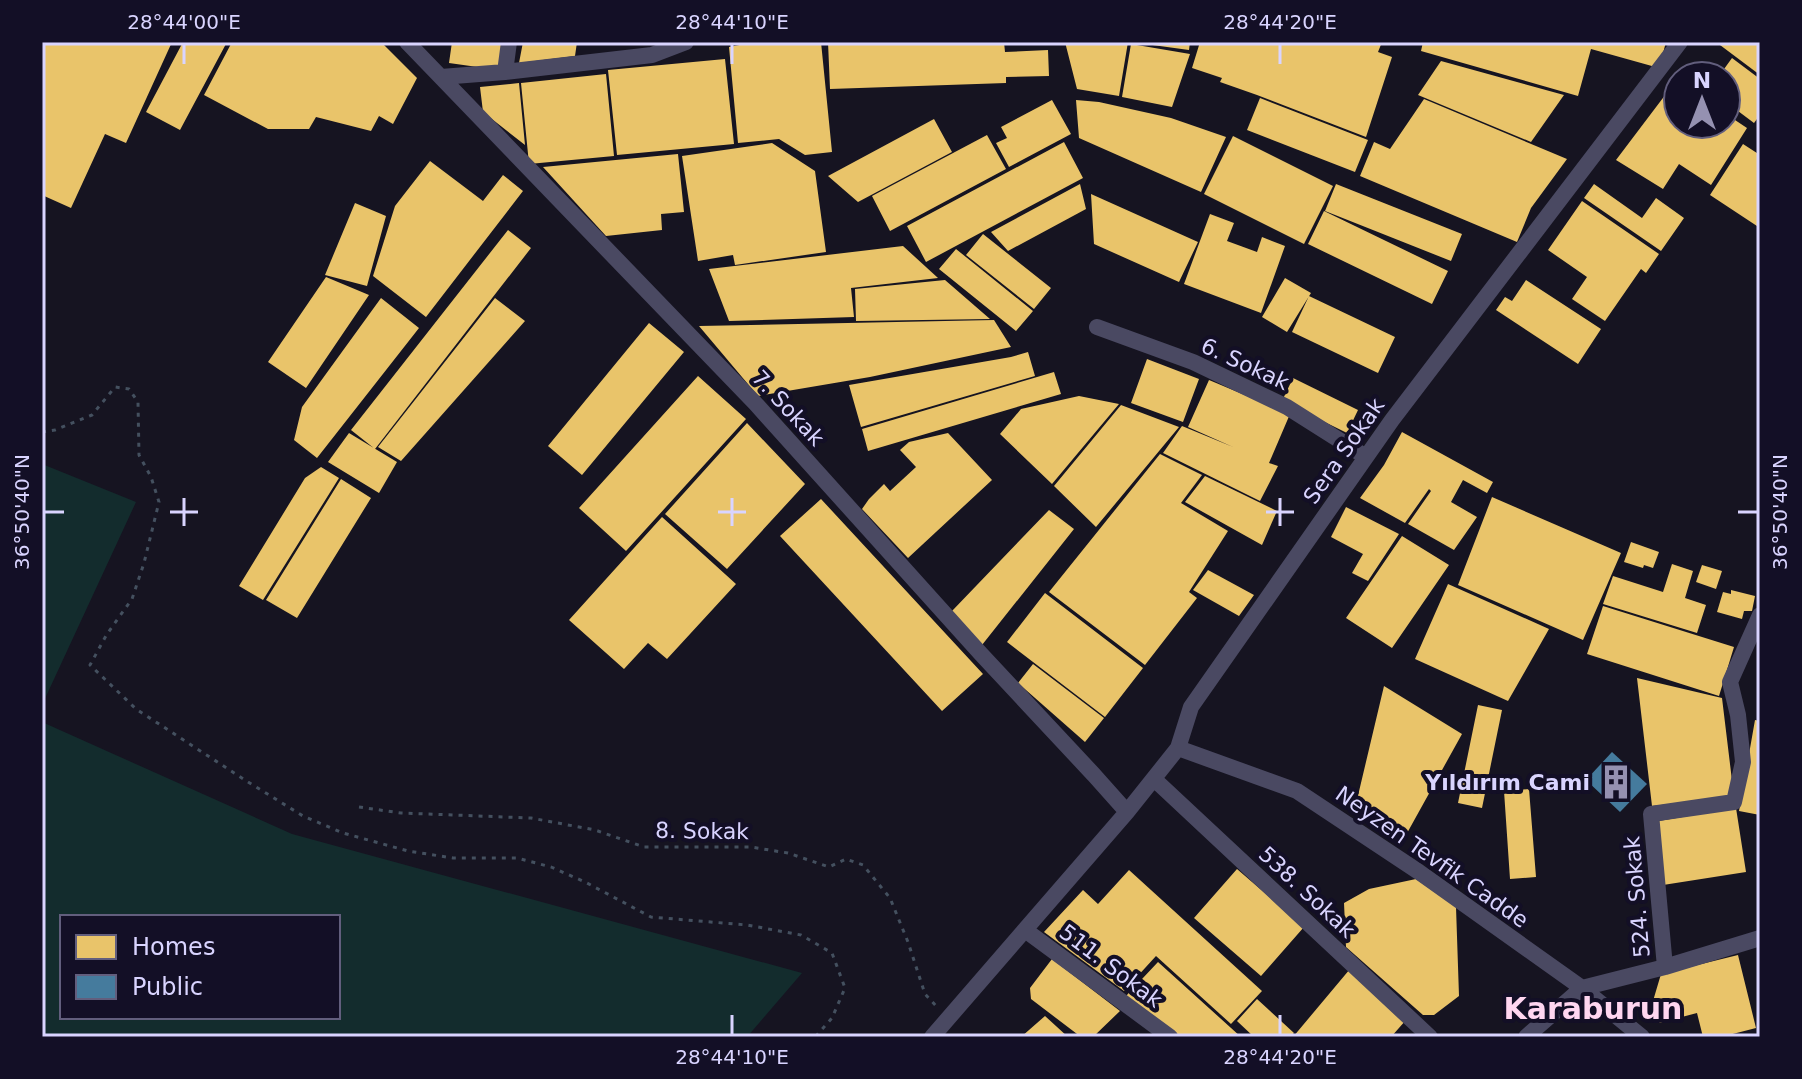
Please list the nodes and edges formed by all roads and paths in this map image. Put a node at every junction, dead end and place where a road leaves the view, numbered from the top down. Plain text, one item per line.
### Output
1 (407, 42) edge
2 (509, 42) edge
3 (686, 42) edge
4 (1680, 42) edge
5 (505, 72) junction
6 (441, 77) junction
7 (1097, 327) dead end
8 (42, 432) edge
9 (1366, 457) junction
10 (1760, 615) edge
11 (1178, 748) junction
12 (1154, 779) junction
13 (359, 807) dead end
14 (1127, 812) junction
15 (1025, 930) junction
16 (1760, 938) edge
17 (1665, 967) junction
18 (1582, 988) junction
19 (950, 1019) junction
20 (815, 1037) edge
21 (932, 1037) edge
22 (1170, 1037) edge
23 (1430, 1037) edge
24 (1526, 1037) edge
25 (1642, 1037) edge

1 - 6 street, 7. Sokak
2 - 5 street
3 - 5 street
4 - 9 street, Sera Sokak
5 - 6 street
6 - 14 street, 7. Sokak
7 - 9 street, 6. Sokak
8 - 20 path
9 - 11 street, Sera Sokak
10 - 17 street, 524. Sokak
11 - 12 street, Sera Sokak
11 - 18 street, Neyzen Tevfik Cadde
12 - 14 street, Sera Sokak
12 - 23 street, 538. Sokak
13 - 19 path, 8. Sokak
14 - 15 street, Sera Sokak
15 - 19 street, Sera Sokak
15 - 22 street, 511. Sokak
16 - 17 street
17 - 18 street
18 - 24 street
18 - 25 street, Neyzen Tevfik Cadde
19 - 21 street, Sera Sokak

